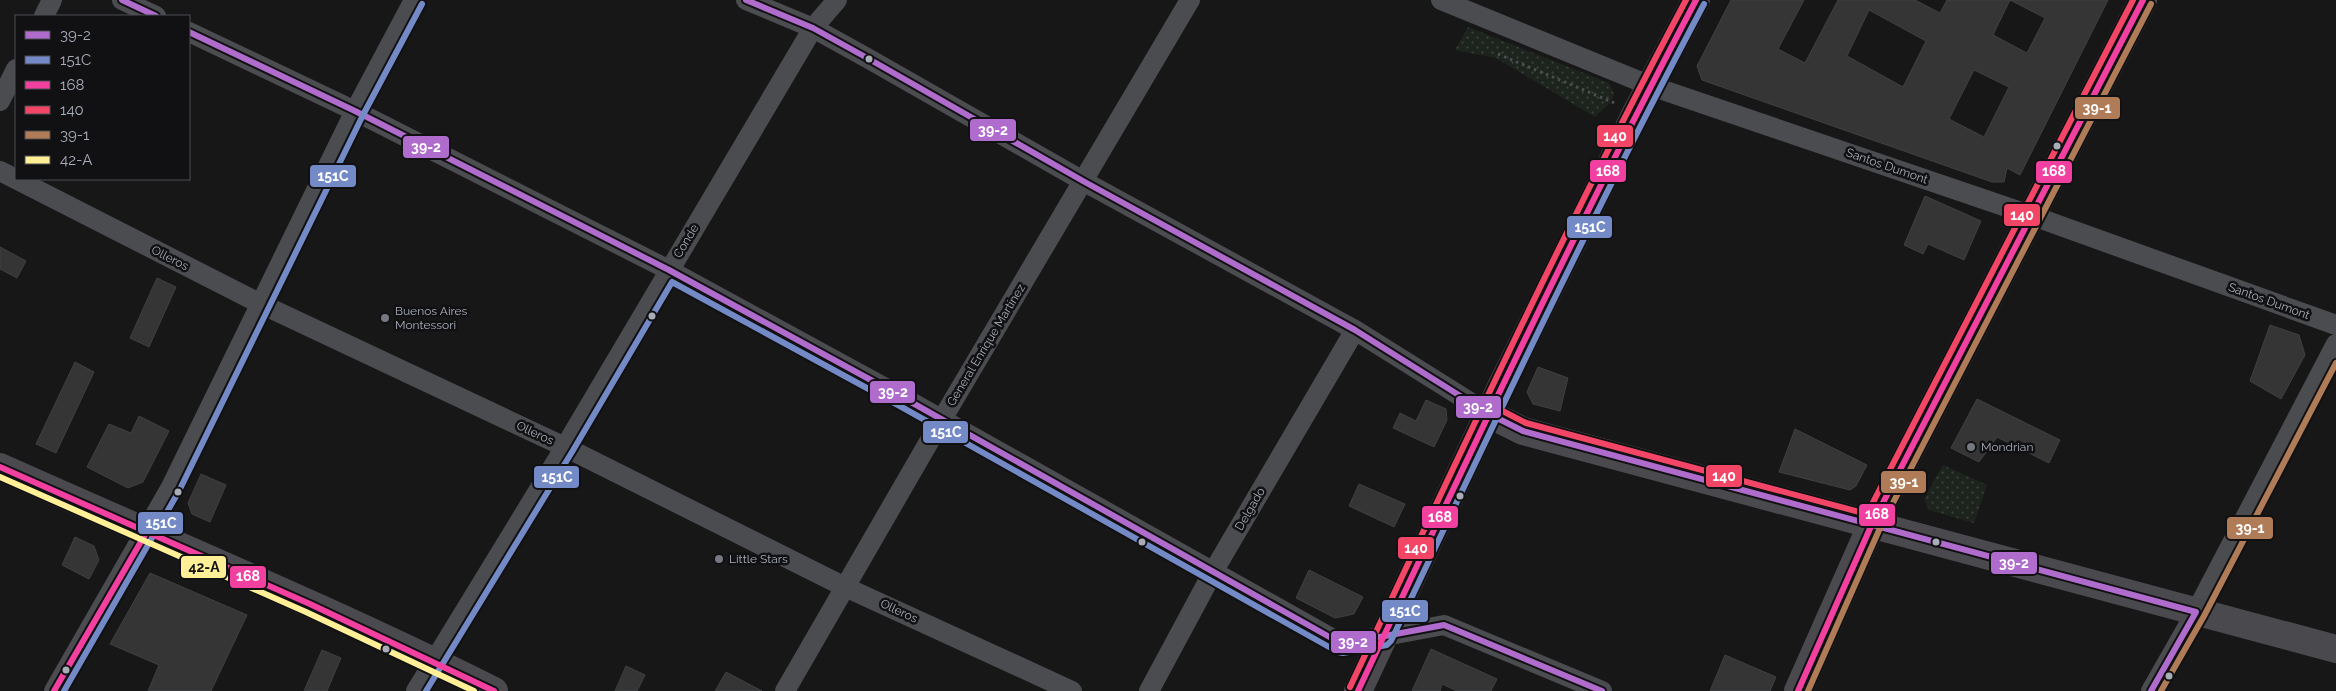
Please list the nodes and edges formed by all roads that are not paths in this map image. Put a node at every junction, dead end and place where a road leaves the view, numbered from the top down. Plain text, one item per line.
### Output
1 (52, 0) edge
2 (122, 0) edge
3 (414, 0) edge
4 (746, 0) edge
5 (837, 0) edge
6 (1190, 0) edge
7 (1441, 0) edge
8 (1696, 0) edge
9 (2143, 0) edge
10 (44, 15) edge
11 (154, 15) edge
12 (813, 28) junction
13 (190, 32) edge
14 (15, 71) edge
15 (1651, 86) junction
16 (0, 101) edge
17 (355, 111) junction
18 (0, 171) edge
19 (15, 179) edge
20 (18, 180) edge
21 (1083, 181) junction
22 (2033, 216) junction
23 (669, 270) junction
24 (261, 304) junction
25 (2336, 325) edge
26 (1355, 330) junction
27 (2336, 344) edge
28 (1488, 414) junction
29 (941, 420) junction
30 (565, 447) junction
31 (0, 467) edge
32 (1872, 524) junction
33 (146, 533) junction
34 (1213, 572) junction
35 (845, 587) junction
36 (2196, 612) junction
37 (1384, 637) junction
38 (2336, 649) edge
39 (434, 661) junction
40 (54, 691) edge
41 (416, 691) edge
42 (494, 691) edge
43 (785, 691) edge
44 (1072, 691) edge
45 (1149, 691) edge
46 (1358, 691) edge
47 (1602, 691) edge
48 (1798, 691) edge
49 (2151, 691) edge

1 - 10 street
2 - 11 street
3 - 17 street
4 - 12 street
5 - 12 street, Conde
6 - 21 street, General Enrique Martínez
7 - 15 street, Santos Dumont
8 - 15 main road
9 - 22 main road
12 - 21 street
12 - 23 street, Conde
13 - 17 street
14 - 16 street
15 - 22 street, Santos Dumont
15 - 28 main road
17 - 23 street
17 - 24 street
18 - 19 street, Olleros
20 - 24 street, Olleros
21 - 26 street
21 - 29 street, General Enrique Martínez
22 - 25 street, Santos Dumont
22 - 32 main road
23 - 29 street
23 - 30 street, Conde
24 - 30 street, Olleros
24 - 33 street
26 - 28 street
26 - 34 street, Delgado
27 - 36 street
28 - 32 main road
28 - 37 main road
29 - 34 street
29 - 35 street, General Enrique Martínez
30 - 35 street, Olleros
30 - 39 street, Conde
31 - 33 main road
32 - 36 main road
32 - 48 main road
33 - 39 main road
33 - 40 street
34 - 37 street
34 - 45 street, Delgado
35 - 43 street, General Enrique Martínez
35 - 44 street, Olleros
36 - 38 main road
36 - 49 street
37 - 46 main road
37 - 47 street
39 - 41 street, Conde
39 - 42 main road

